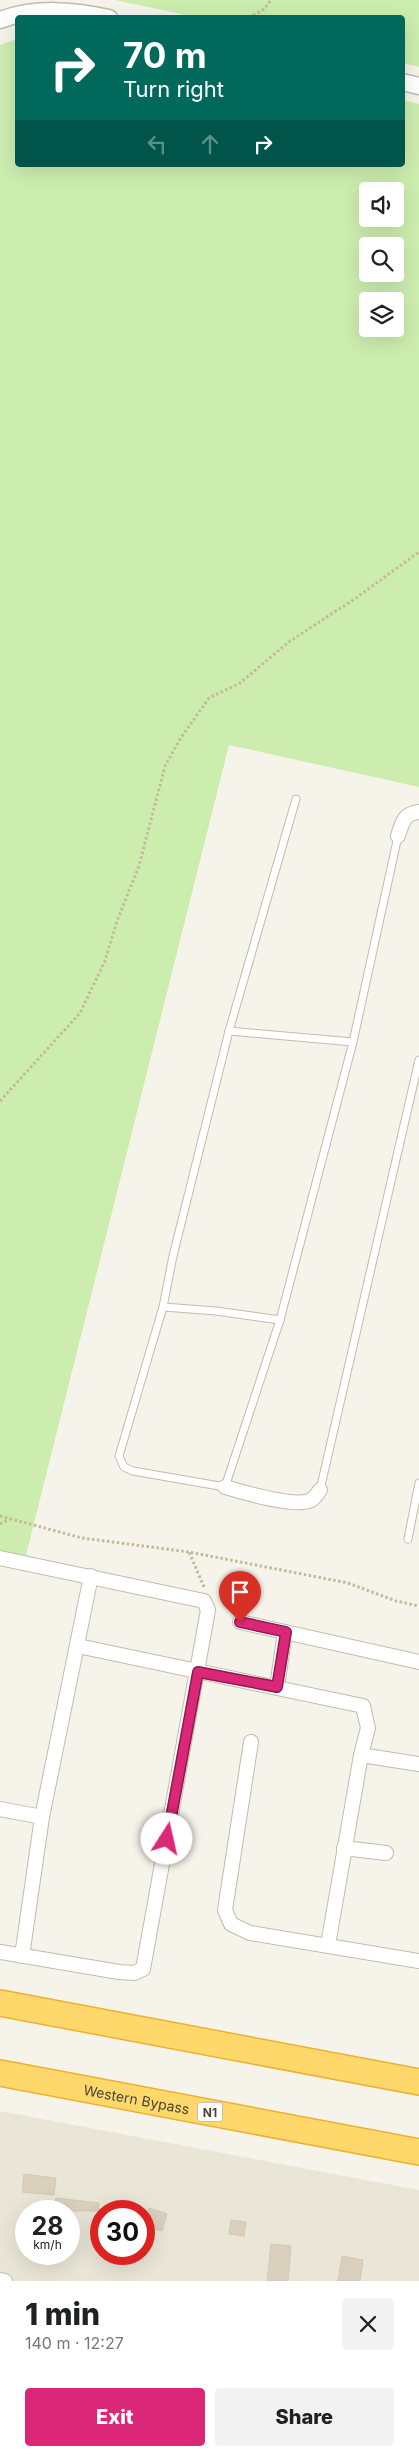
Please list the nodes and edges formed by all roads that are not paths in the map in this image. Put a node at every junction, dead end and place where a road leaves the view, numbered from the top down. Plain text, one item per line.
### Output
1 (17, 15) edge
2 (91, 15) edge
3 (15, 16) edge
4 (0, 20) edge
5 (405, 83) edge
6 (419, 86) edge
7 (296, 799) dead end
8 (419, 812) edge
9 (398, 836) joint
10 (229, 1031) junction
11 (353, 1042) junction
12 (419, 1060) edge
13 (163, 1307) junction
14 (280, 1320) junction
15 (419, 1483) edge
16 (225, 1486) junction
17 (320, 1490) joint
18 (408, 1540) dead end
19 (0, 1558) edge
20 (91, 1576) junction
21 (240, 1622) dead end
22 (286, 1632) junction
23 (78, 1646) junction
24 (419, 1662) edge
25 (198, 1672) junction
26 (277, 1687) junction
27 (251, 1742) dead end
28 (361, 1755) junction
29 (419, 1764) edge
30 (0, 1809) edge
31 (42, 1817) junction
32 (344, 1848) junction
33 (386, 1853) dead end
34 (328, 1945) junction
35 (0, 1952) edge
36 (22, 1956) junction
37 (419, 1962) edge
38 (0, 2003) edge
39 (0, 2073) edge
40 (419, 2082) edge
41 (419, 2152) edge
42 (0, 2280) edge
43 (5, 2281) edge

1 - 2 street
3 - 4 street
5 - 6 street
7 - 10 lane
8 - 9 street
9 - 11 lane
10 - 11 lane
10 - 13 lane
11 - 14 lane
12 - 17 lane
13 - 14 lane
13 - 16 lane
14 - 16 lane
15 - 18 lane
16 - 17 street
19 - 20 street
20 - 23 street
20 - 25 street
21 - 22 street
22 - 24 street
22 - 26 street
23 - 25 street
23 - 31 street
25 - 26 street
25 - 36 street
26 - 28 street
27 - 34 street
28 - 29 street
28 - 32 street
30 - 31 street
31 - 36 street
32 - 33 street
32 - 34 street
34 - 37 street
35 - 36 street
38 - 40 highway
39 - 41 highway, Western Bypass / N1
42 - 43 street

